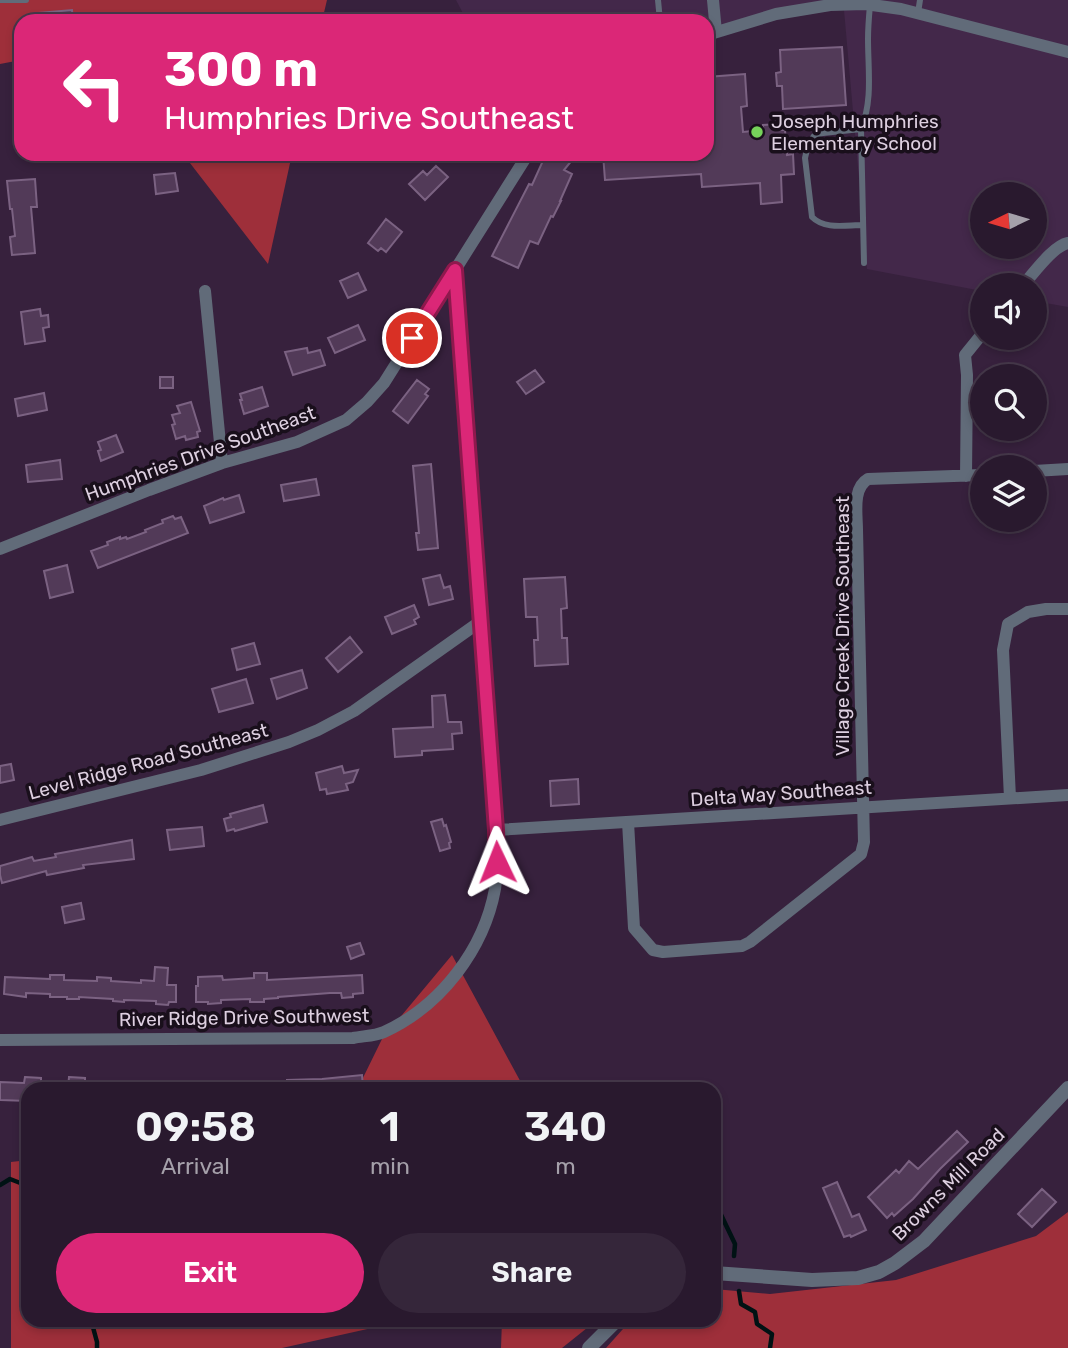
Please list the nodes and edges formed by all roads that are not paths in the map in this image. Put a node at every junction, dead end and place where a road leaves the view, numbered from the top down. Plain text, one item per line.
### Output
1 (1, 0) edge
2 (26, 0) edge
3 (870, 5) junction
4 (919, 7) edge
5 (714, 33) edge
6 (1068, 52) edge
7 (861, 129) junction
8 (523, 161) edge
9 (863, 225) junction
10 (1068, 243) edge
11 (864, 263) dead end
12 (455, 270) junction
13 (1034, 273) edge
14 (205, 291) dead end
15 (970, 349) edge
16 (222, 463) junction
17 (1068, 470) edge
18 (1047, 471) edge
19 (966, 475) junction
20 (970, 475) edge
21 (0, 549) edge
22 (1068, 608) edge
23 (481, 621) junction
24 (1068, 795) edge
25 (1010, 798) junction
26 (863, 807) junction
27 (0, 820) edge
28 (628, 822) junction
29 (496, 830) junction
30 (0, 1040) edge
31 (1068, 1088) edge
32 (721, 1274) edge
33 (610, 1327) edge
34 (589, 1348) edge

1 - 2 lane
3 - 4 street
3 - 5 street
3 - 7 lane
4 - 6 street
7 - 9 lane
7 - 9 lane
8 - 12 street, Humphries Drive Southeast
9 - 11 lane
10 - 13 street
12 - 16 street, Humphries Drive Southeast
12 - 23 street, River Ridge Drive Southwest
14 - 16 street
15 - 19 street
16 - 21 street, Humphries Drive Southeast
17 - 18 street
19 - 20 street, Village Creek Drive Southeast
19 - 26 street, Village Creek Drive Southeast
22 - 25 street
23 - 27 street, Level Ridge Road Southeast
23 - 29 street, River Ridge Drive Southwest
24 - 25 street, Delta Way Southeast
25 - 26 street, Delta Way Southeast
26 - 28 street, Delta Way Southeast
26 - 28 street, Village Creek Drive Southeast
28 - 29 street, Delta Way Southeast
29 - 30 street, River Ridge Drive Southwest
31 - 32 street, Browns Mill Road
33 - 34 street

